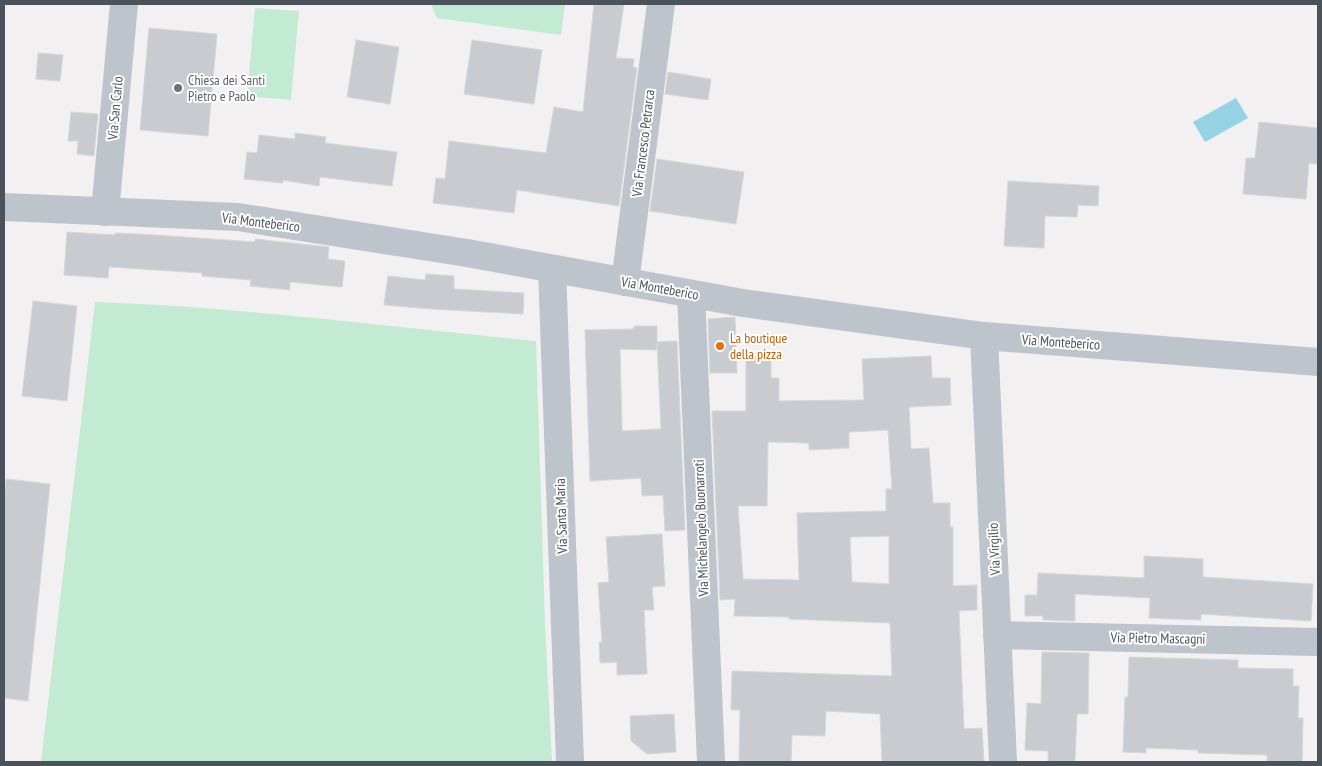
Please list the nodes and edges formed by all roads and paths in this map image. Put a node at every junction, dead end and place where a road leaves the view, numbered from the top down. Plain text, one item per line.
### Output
1 (124, 4) edge
2 (661, 4) edge
3 (4, 207) edge
4 (105, 212) junction
5 (552, 269) junction
6 (625, 282) junction
7 (691, 294) junction
8 (984, 336) junction
9 (1318, 362) edge
10 (998, 635) junction
11 (1318, 642) edge
12 (570, 762) edge
13 (711, 762) edge
14 (1003, 762) edge

1 - 4 street, Via San Carlo
2 - 6 street, Via Francesco Petrarca
3 - 4 street, Via Monteberico
4 - 5 street, Via Monteberico
5 - 6 street, Via Monteberico
5 - 12 street, Via Santa Maria
6 - 7 street, Via Monteberico
7 - 8 street, Via Monteberico
7 - 13 street, Via Michelangelo Buonarroti
8 - 9 street, Via Monteberico
8 - 10 street, Via Virgilio
10 - 11 street, Via Pietro Mascagni
10 - 14 street, Via Virgilio

